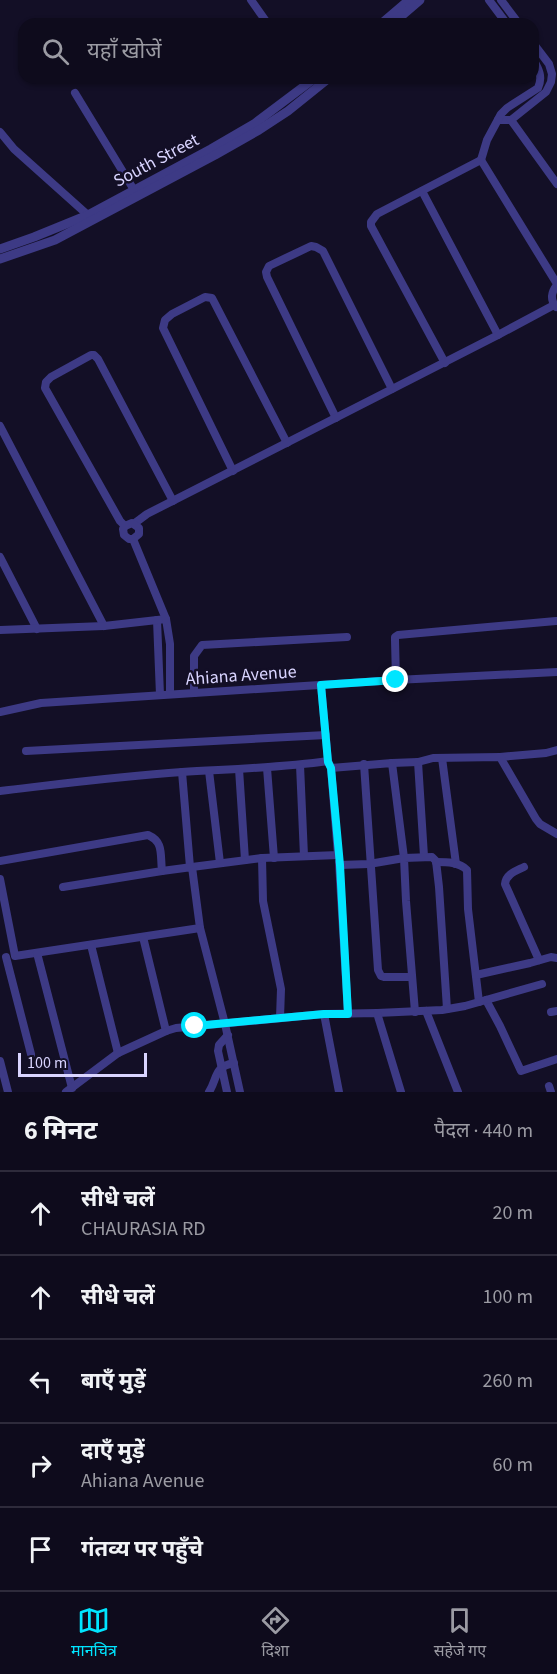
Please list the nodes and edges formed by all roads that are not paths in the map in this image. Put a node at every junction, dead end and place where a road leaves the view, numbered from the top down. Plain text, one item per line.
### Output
1 (251, 0) edge
2 (409, 0) edge
3 (420, 0) edge
4 (489, 0) edge
5 (501, 0) edge
6 (398, 4) edge
7 (507, 8) junction
8 (499, 14) junction
9 (264, 18) edge
10 (386, 18) edge
11 (399, 18) edge
12 (502, 18) edge
13 (514, 18) edge
14 (539, 51) edge
15 (539, 72) edge
16 (555, 75) edge
17 (309, 84) edge
18 (310, 84) edge
19 (75, 93) dead end
20 (498, 120) junction
21 (511, 120) junction
22 (0, 132) edge
23 (482, 160) junction
24 (557, 184) edge
25 (134, 190) junction
26 (422, 190) junction
27 (91, 217) junction
28 (0, 249) edge
29 (0, 259) edge
30 (557, 285) edge
31 (555, 307) edge
32 (498, 335) junction
33 (445, 363) junction
34 (392, 389) junction
35 (336, 418) junction
36 (0, 426) edge
37 (287, 443) junction
38 (232, 471) junction
39 (173, 501) junction
40 (135, 524) junction
41 (124, 526) junction
42 (133, 539) junction
43 (0, 556) edge
44 (157, 620) junction
45 (166, 620) junction
46 (556, 621) edge
47 (104, 626) junction
48 (37, 628) junction
49 (0, 630) edge
50 (347, 637) dead end
51 (557, 672) edge
52 (396, 680) junction
53 (321, 685) junction
54 (194, 693) junction
55 (170, 694) junction
56 (160, 695) junction
57 (0, 712) edge
58 (326, 735) junction
59 (557, 750) edge
60 (26, 751) dead end
61 (500, 757) junction
62 (442, 758) junction
63 (418, 762) junction
64 (392, 763) junction
65 (364, 764) junction
66 (300, 765) junction
67 (329, 765) junction
68 (267, 768) junction
69 (239, 769) junction
70 (209, 771) junction
71 (182, 772) junction
72 (0, 791) edge
73 (557, 834) edge
74 (338, 855) junction
75 (304, 856) junction
76 (424, 856) junction
77 (262, 858) junction
78 (274, 858) junction
79 (404, 858) junction
80 (245, 860) junction
81 (0, 861) edge
82 (436, 862) junction
83 (220, 863) junction
84 (369, 864) junction
85 (456, 864) junction
86 (340, 865) junction
87 (191, 867) junction
88 (524, 867) dead end
89 (162, 871) junction
90 (0, 879) edge
91 (63, 887) dead end
92 (200, 928) junction
93 (143, 937) junction
94 (91, 945) junction
95 (37, 953) junction
96 (7, 957) edge
97 (557, 958) edge
98 (539, 960) junction
99 (476, 975) junction
100 (412, 977) junction
101 (542, 984) dead end
102 (483, 1001) junction
103 (447, 1009) junction
104 (426, 1011) junction
105 (415, 1012) junction
106 (377, 1013) junction
107 (324, 1014) junction
108 (348, 1014) junction
109 (280, 1018) junction
110 (225, 1024) junction
111 (166, 1031) junction
112 (228, 1035) junction
113 (118, 1053) junction
114 (31, 1054) dead end
115 (557, 1059) edge
116 (0, 1061) edge
117 (234, 1063) junction
118 (221, 1067) junction
119 (73, 1089) edge
120 (8, 1092) edge
121 (209, 1092) edge
122 (227, 1092) edge
123 (240, 1092) edge
124 (339, 1092) edge
125 (401, 1092) edge
126 (458, 1092) edge

1 - 9 street
2 - 6 street
3 - 11 street
4 - 8 street
5 - 7 street
6 - 10 street
7 - 8 street
7 - 13 street
8 - 12 street
14 - 16 street
15 - 20 street
16 - 21 street
17 - 25 street, South Street
18 - 27 street
19 - 25 street
20 - 21 street
20 - 23 street
21 - 24 street
22 - 27 street
23 - 26 street
23 - 30 street
25 - 27 street, South Street
26 - 32 street
26 - 33 street
27 - 28 street, South Street
27 - 29 street
30 - 31 street
31 - 32 street
32 - 33 street
33 - 34 street
34 - 35 street
34 - 35 street
35 - 37 street
36 - 47 street
37 - 38 street
37 - 38 street
38 - 39 street
39 - 40 street
39 - 41 street
40 - 41 street
40 - 42 street
41 - 42 street
42 - 45 street
43 - 48 street
44 - 45 street
44 - 47 street
44 - 56 street
45 - 55 street
46 - 52 street
47 - 48 street
48 - 49 street
50 - 54 street
51 - 52 street, Ahiana Avenue
52 - 53 street, Ahiana Avenue
53 - 54 street, Ahiana Avenue
53 - 58 street
54 - 55 street, Ahiana Avenue
55 - 56 street, Ahiana Avenue
56 - 57 street, Ahiana Avenue
58 - 60 street
58 - 67 street
59 - 61 street
61 - 62 street
61 - 73 street
62 - 63 street
62 - 85 street
63 - 64 street
63 - 76 street
64 - 65 street
64 - 79 street
65 - 67 street
65 - 84 street
66 - 67 street
66 - 68 street
66 - 75 street
67 - 74 street
68 - 69 street
68 - 78 street
69 - 70 street
69 - 80 street
70 - 71 street
70 - 83 street
71 - 72 street
71 - 87 street
74 - 75 street
74 - 86 street
75 - 78 street
76 - 79 street
76 - 82 street
77 - 78 street
77 - 80 street
77 - 109 street
79 - 84 street
79 - 100 street
80 - 83 street
81 - 89 street
82 - 85 street
82 - 103 street
83 - 87 street
84 - 86 street
84 - 100 street
85 - 99 street
86 - 108 street
87 - 89 street
87 - 92 street
88 - 98 street
89 - 91 street
90 - 96 street
92 - 93 street
92 - 110 street
93 - 94 street
93 - 111 street
94 - 95 street
94 - 113 street
95 - 96 street
95 - 119 street
96 - 114 street
97 - 98 street
98 - 99 street
99 - 102 street
100 - 105 street
101 - 102 street
102 - 103 street
102 - 115 street
103 - 104 street
104 - 105 street
104 - 126 street
105 - 106 street
106 - 108 street
106 - 125 street
107 - 108 street
107 - 109 street
107 - 124 street
109 - 110 street
110 - 111 street
110 - 112 street
111 - 113 street
112 - 117 street
112 - 118 street
113 - 119 street
116 - 120 street
117 - 118 street
117 - 123 street
118 - 121 street
118 - 122 street

